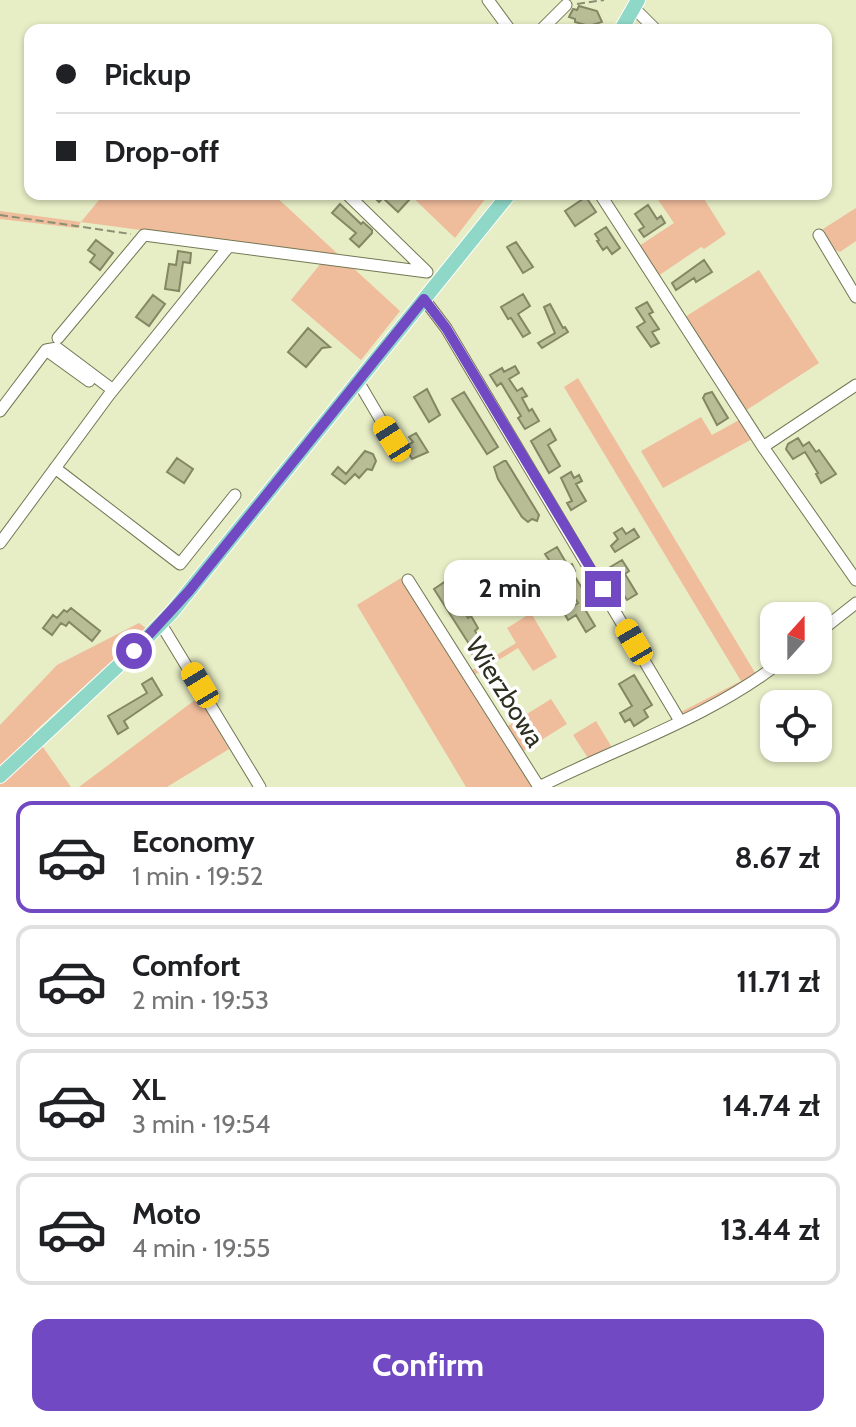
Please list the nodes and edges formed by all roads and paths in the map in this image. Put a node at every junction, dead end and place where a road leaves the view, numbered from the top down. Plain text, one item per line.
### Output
1 (488, 0) edge
2 (604, 0) edge
3 (636, 4) edge
4 (566, 5) joint
5 (506, 24) edge
6 (547, 24) edge
7 (624, 24) edge
8 (651, 24) edge
9 (353, 200) edge
10 (503, 200) edge
11 (604, 200) edge
12 (0, 215) edge
13 (144, 235) junction
14 (819, 235) dead end
15 (229, 246) junction
16 (432, 277) junction
17 (856, 297) edge
18 (424, 299) junction
19 (58, 338) dead end
20 (357, 383) junction
21 (856, 385) edge
22 (111, 392) junction
23 (0, 411) edge
24 (392, 439) dead end
25 (763, 447) junction
26 (55, 468) junction
27 (235, 495) dead end
28 (0, 543) edge
29 (408, 580) dead end
30 (856, 580) edge
31 (856, 603) edge
32 (832, 622) edge
33 (161, 624) junction
34 (765, 674) edge
35 (680, 721) junction
36 (0, 776) edge
37 (260, 787) edge
38 (539, 787) edge

1 - 5 street
2 - 4 path
3 - 7 main road
3 - 8 street
4 - 6 street
9 - 16 street
10 - 16 main road
11 - 25 street
12 - 13 path
13 - 15 street
13 - 19 street
14 - 17 street
15 - 16 street
15 - 22 street
16 - 18 main road
18 - 20 main road
18 - 35 street
20 - 24 street
20 - 33 main road
21 - 25 street
22 - 23 street
22 - 26 street
25 - 30 street
26 - 27 street
26 - 28 street
29 - 38 street, Wierzbowa
31 - 32 street
33 - 36 main road
33 - 37 street
34 - 35 street
35 - 38 street

